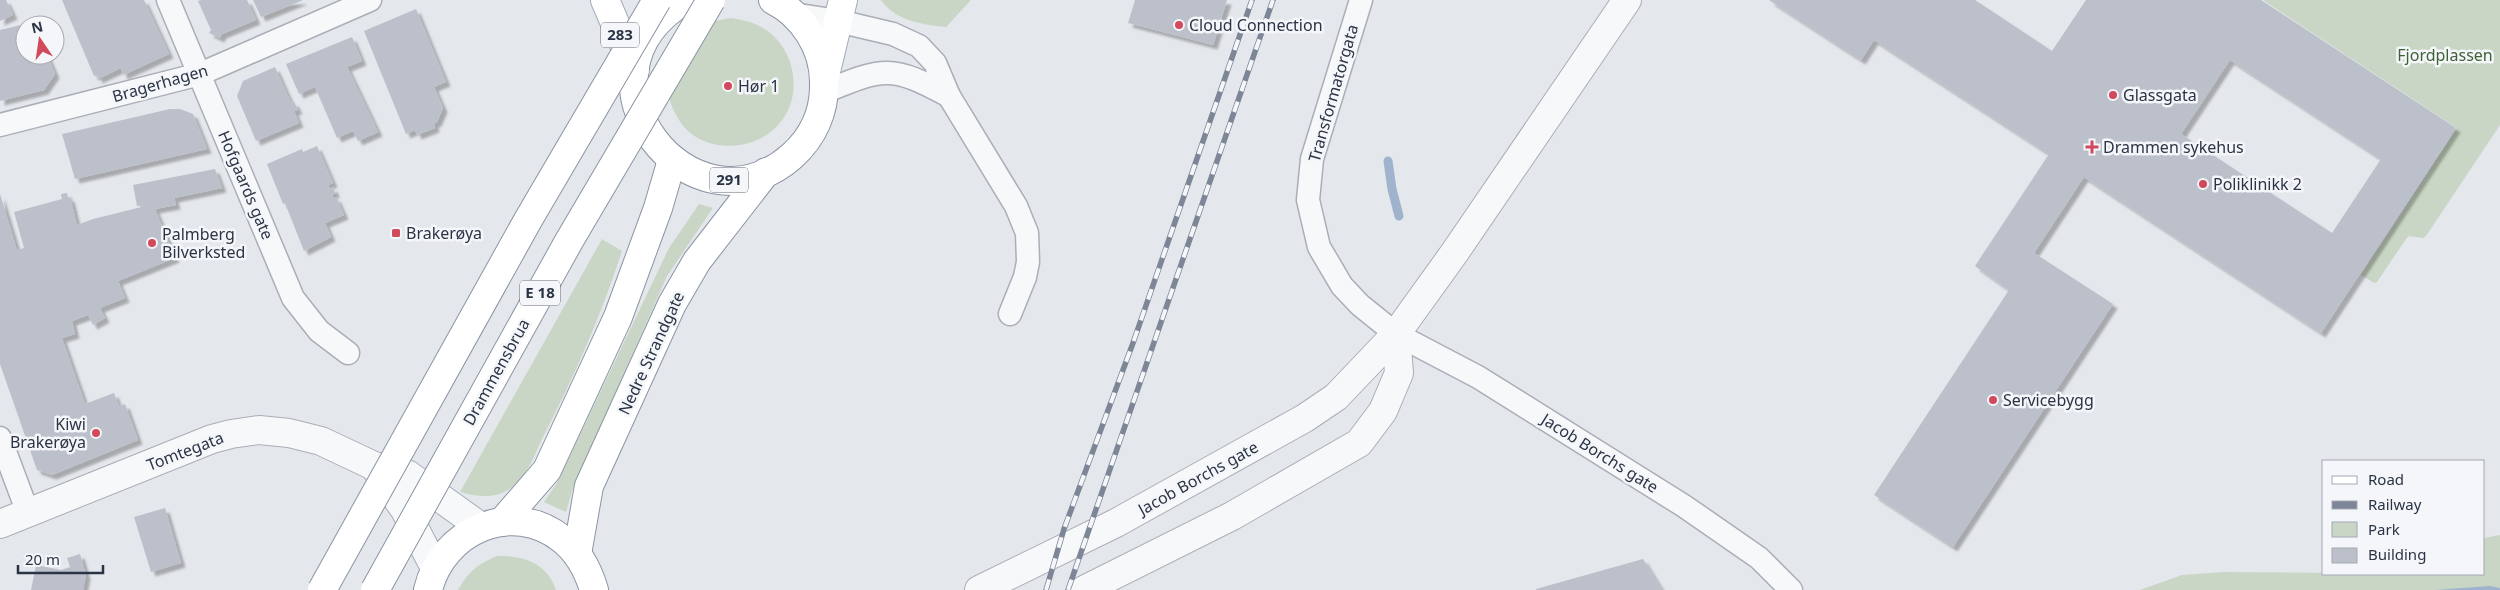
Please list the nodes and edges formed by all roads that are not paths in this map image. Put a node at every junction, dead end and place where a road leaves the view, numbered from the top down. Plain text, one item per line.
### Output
1 (168, 0) edge
2 (370, 0) edge
3 (605, 0) edge
4 (657, 0) edge
5 (685, 0) edge
6 (710, 0) edge
7 (1361, 0) edge
8 (1627, 0) edge
9 (783, 7) edge
10 (841, 10) edge
11 (635, 70) junction
12 (200, 74) junction
13 (824, 86) junction
14 (949, 96) junction
15 (0, 125) edge
16 (672, 160) junction
17 (766, 172) junction
18 (1010, 314) dead end
19 (1396, 334) junction
20 (348, 353) dead end
21 (0, 438) edge
22 (374, 466) junction
23 (28, 513) junction
24 (0, 524) edge
25 (492, 525) junction
26 (577, 554) junction
27 (431, 579) edge
28 (322, 590) edge
29 (375, 590) edge
30 (594, 590) edge
31 (978, 590) edge
32 (1084, 590) edge
33 (1792, 590) edge

1 - 12 street, Hofgaards gate
2 - 12 street, Bragerhagen
3 - 11 main road, 283
4 - 28 main road, E 18, bridge
5 - 11 main road, 291
6 - 29 main road, Drammensbrua / E 18, bridge
7 - 19 street, Transformatorgata
8 - 19 street, Jacob Borchs gate
9 - 10 street
9 - 13 main road, 291
10 - 13 main road
10 - 14 street
11 - 16 main road, 291
12 - 15 street, Bragerhagen
12 - 20 street, Hofgaards gate
13 - 14 street
13 - 17 main road, 291
14 - 18 street
16 - 17 main road, 291
16 - 25 main road
17 - 26 main road, Nedre Strandgate / 291
19 - 31 street, Jacob Borchs gate
19 - 32 street
19 - 33 street, Jacob Borchs gate
21 - 23 street
22 - 23 street, Tomtegata
22 - 25 street, Tomtegata
22 - 27 street, Tomtegata
23 - 24 street, Tomtegata
25 - 26 main road
25 - 27 main road
26 - 30 main road

